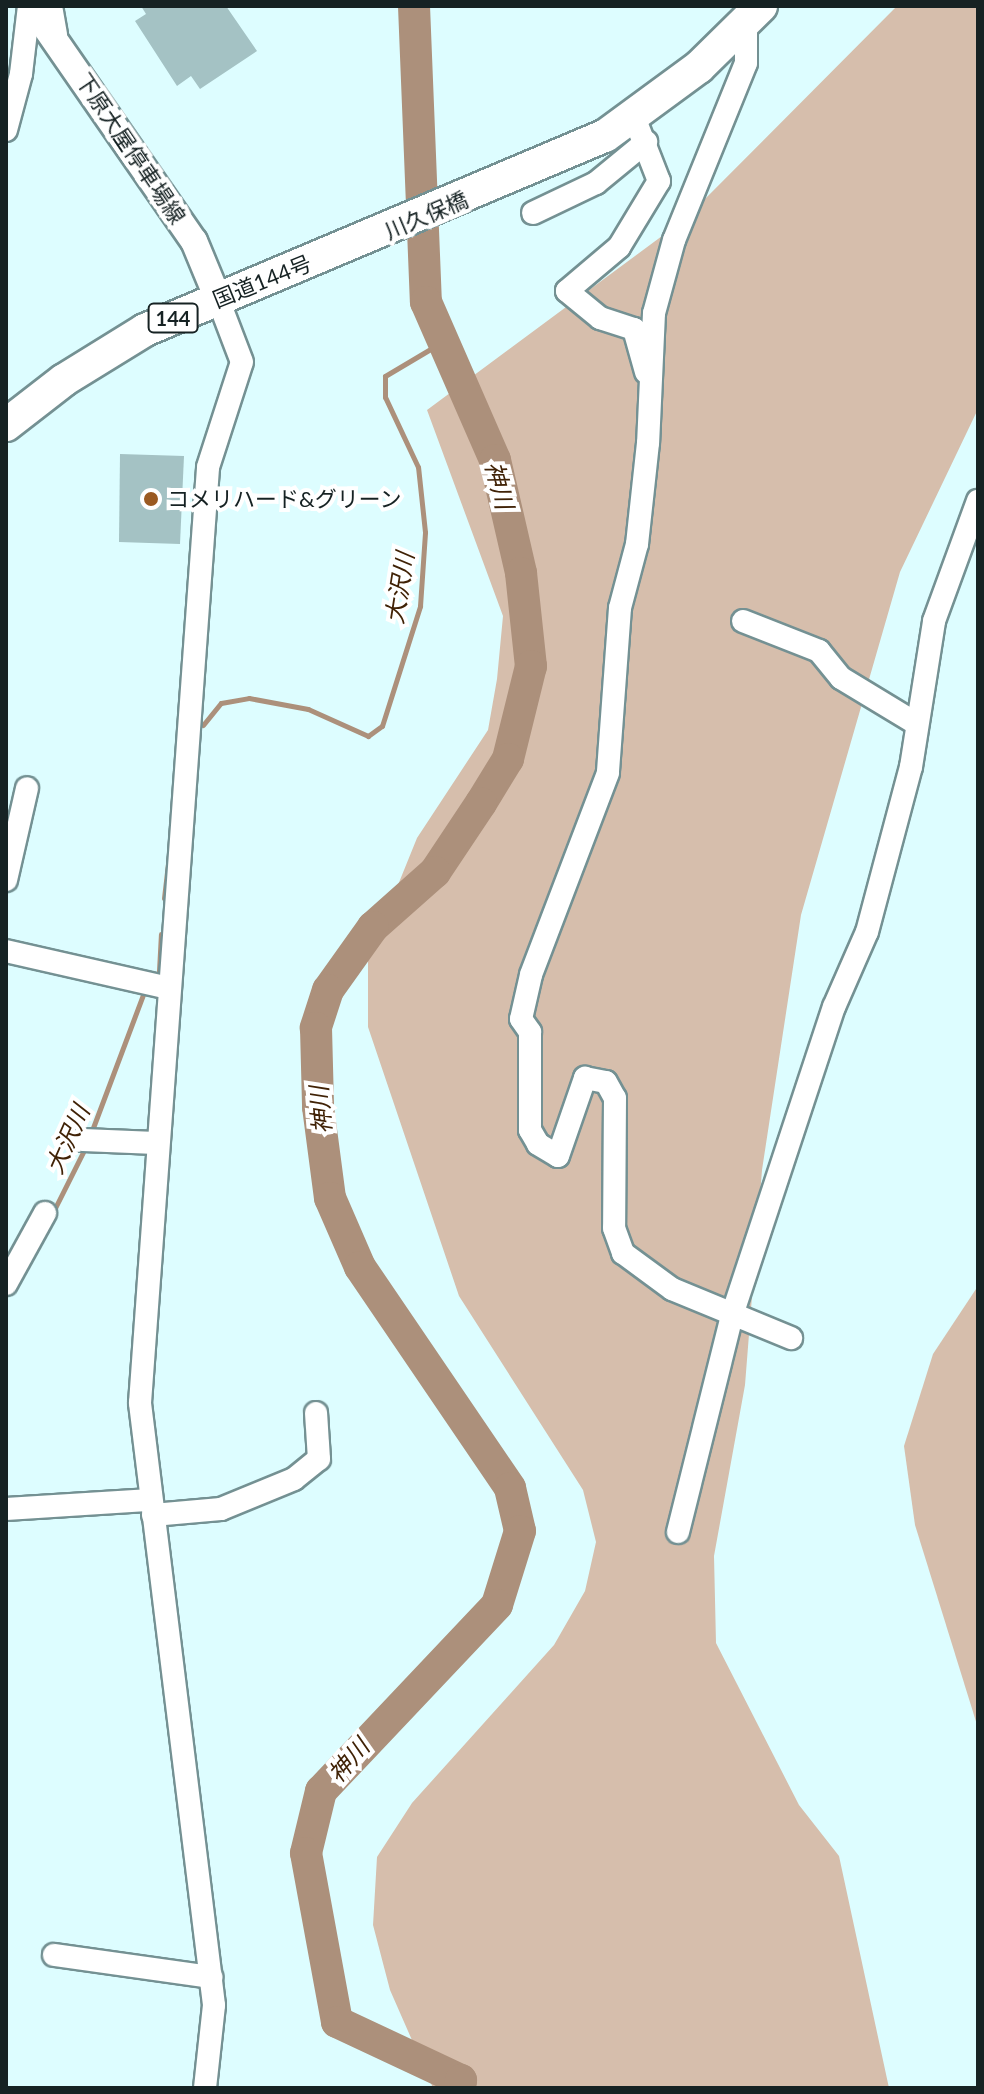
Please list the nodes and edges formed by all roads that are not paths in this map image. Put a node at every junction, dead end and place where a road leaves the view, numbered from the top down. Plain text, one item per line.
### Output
1 (30, 6) edge
2 (51, 6) edge
3 (751, 12) edge
4 (56, 35) junction
5 (640, 129) junction
6 (6, 130) edge
7 (533, 213) dead end
8 (359, 243) joint
9 (218, 299) junction
10 (651, 388) junction
11 (6, 425) edge
12 (978, 501) edge
13 (743, 621) dead end
14 (917, 724) junction
15 (27, 788) dead end
16 (6, 880) edge
17 (6, 951) edge
18 (169, 988) junction
19 (87, 1140) dead end
20 (157, 1143) junction
21 (45, 1213) dead end
22 (6, 1284) edge
23 (733, 1312) junction
24 (791, 1338) dead end
25 (316, 1413) dead end
26 (152, 1508) junction
27 (6, 1509) edge
28 (678, 1532) dead end
29 (54, 1955) dead end
30 (211, 1977) junction
31 (205, 2088) edge

1 - 4 main road, 下原大屋停車場線
1 - 6 street
2 - 4 street
3 - 5 highway, 144
3 - 10 street
4 - 9 main road, 下原大屋停車場線
5 - 7 street
5 - 8 highway, 川久保橋 / 144
5 - 10 street
8 - 9 highway, 国道144号 / 144
9 - 11 highway, 国道144号 / 144
9 - 18 street
10 - 23 street
12 - 14 street
13 - 14 street
14 - 23 street
15 - 16 street
17 - 18 street
18 - 20 street
19 - 20 street
20 - 26 street
21 - 22 street
23 - 24 street
23 - 28 street
25 - 26 street
26 - 27 street
26 - 30 street
29 - 30 street
30 - 31 street

